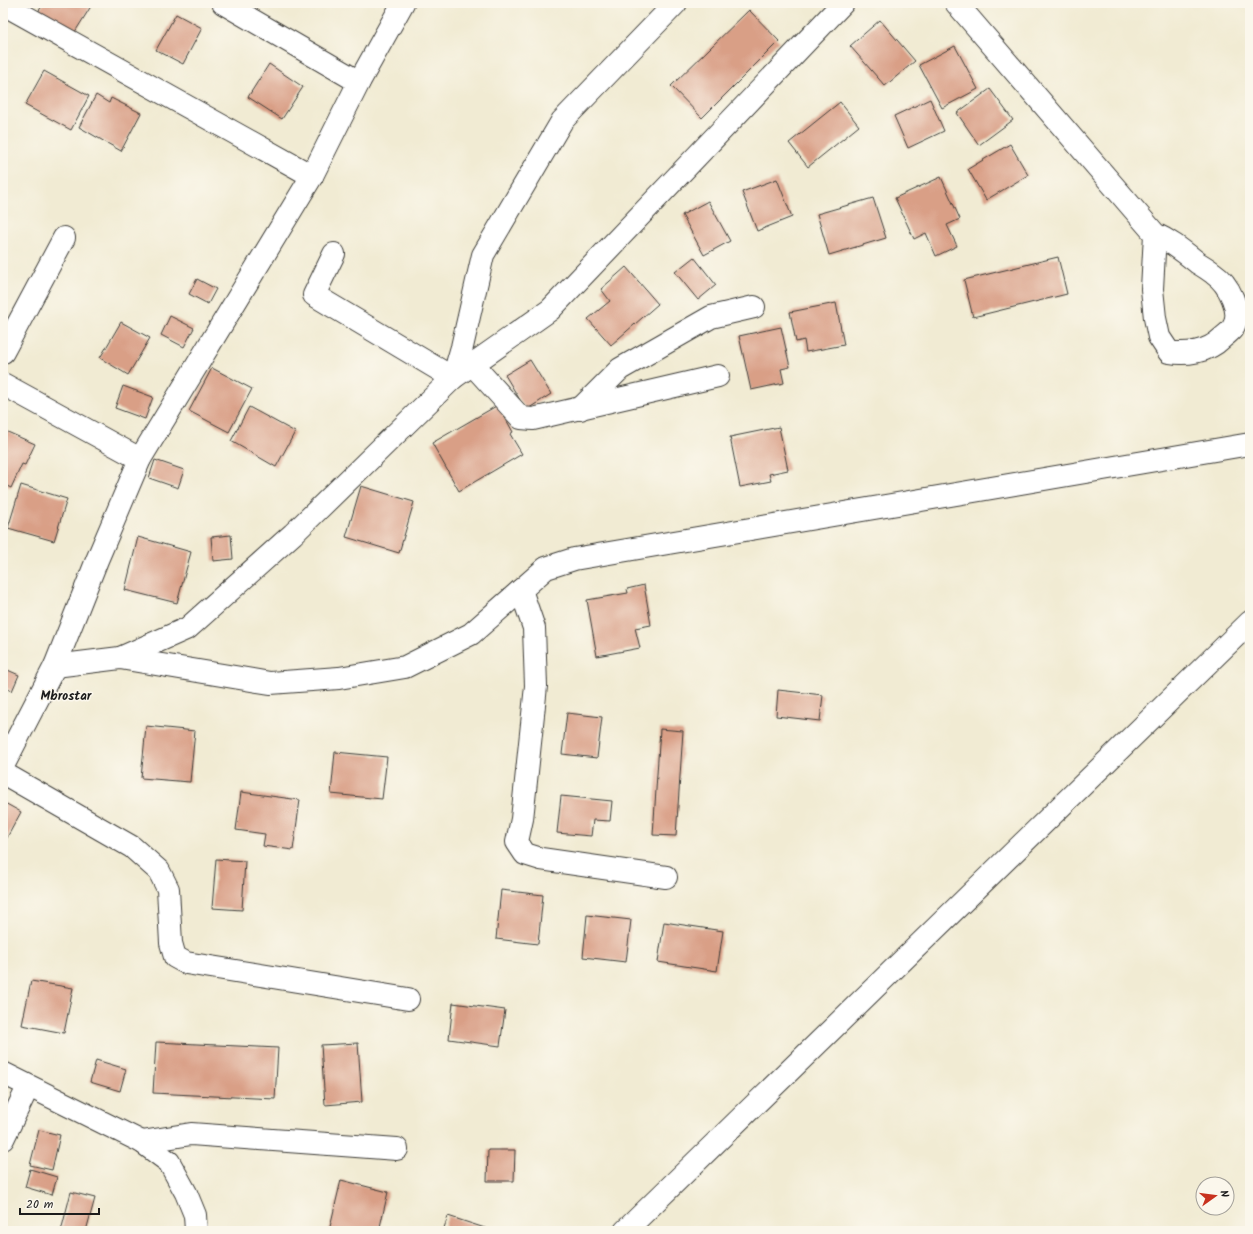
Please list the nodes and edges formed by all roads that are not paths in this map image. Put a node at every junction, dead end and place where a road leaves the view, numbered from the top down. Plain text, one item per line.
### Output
1 (223, 3) edge
2 (403, 3) edge
3 (676, 3) edge
4 (843, 3) edge
5 (956, 3) edge
6 (3, 4) edge
7 (359, 82) junction
8 (312, 176) junction
9 (1155, 234) junction
10 (64, 238) dead end
11 (334, 254) dead end
12 (754, 307) dead end
13 (3, 352) edge
14 (472, 364) junction
15 (718, 376) dead end
16 (453, 378) junction
17 (3, 384) edge
18 (580, 409) junction
19 (1250, 444) edge
20 (140, 460) junction
21 (521, 590) junction
22 (1250, 622) edge
23 (120, 658) junction
24 (56, 666) junction
25 (3, 766) edge
26 (3, 773) edge
27 (666, 877) dead end
28 (408, 999) dead end
29 (3, 1073) edge
30 (28, 1087) junction
31 (3, 1139) edge
32 (142, 1142) junction
33 (397, 1149) dead end
34 (196, 1231) edge
35 (624, 1231) edge

1 - 7 street
2 - 7 street
3 - 16 street
4 - 14 street
5 - 9 street
6 - 8 street
7 - 8 street
8 - 20 street
9 - 9 street
10 - 13 street
11 - 16 street
12 - 18 street
14 - 16 street
14 - 18 street
15 - 18 street
16 - 23 street
17 - 20 street
19 - 21 street
20 - 24 street
21 - 23 street
21 - 27 street
22 - 35 street
23 - 24 street
24 - 25 street
26 - 28 street
29 - 30 street
30 - 31 street
30 - 32 street
32 - 33 street
32 - 34 street

